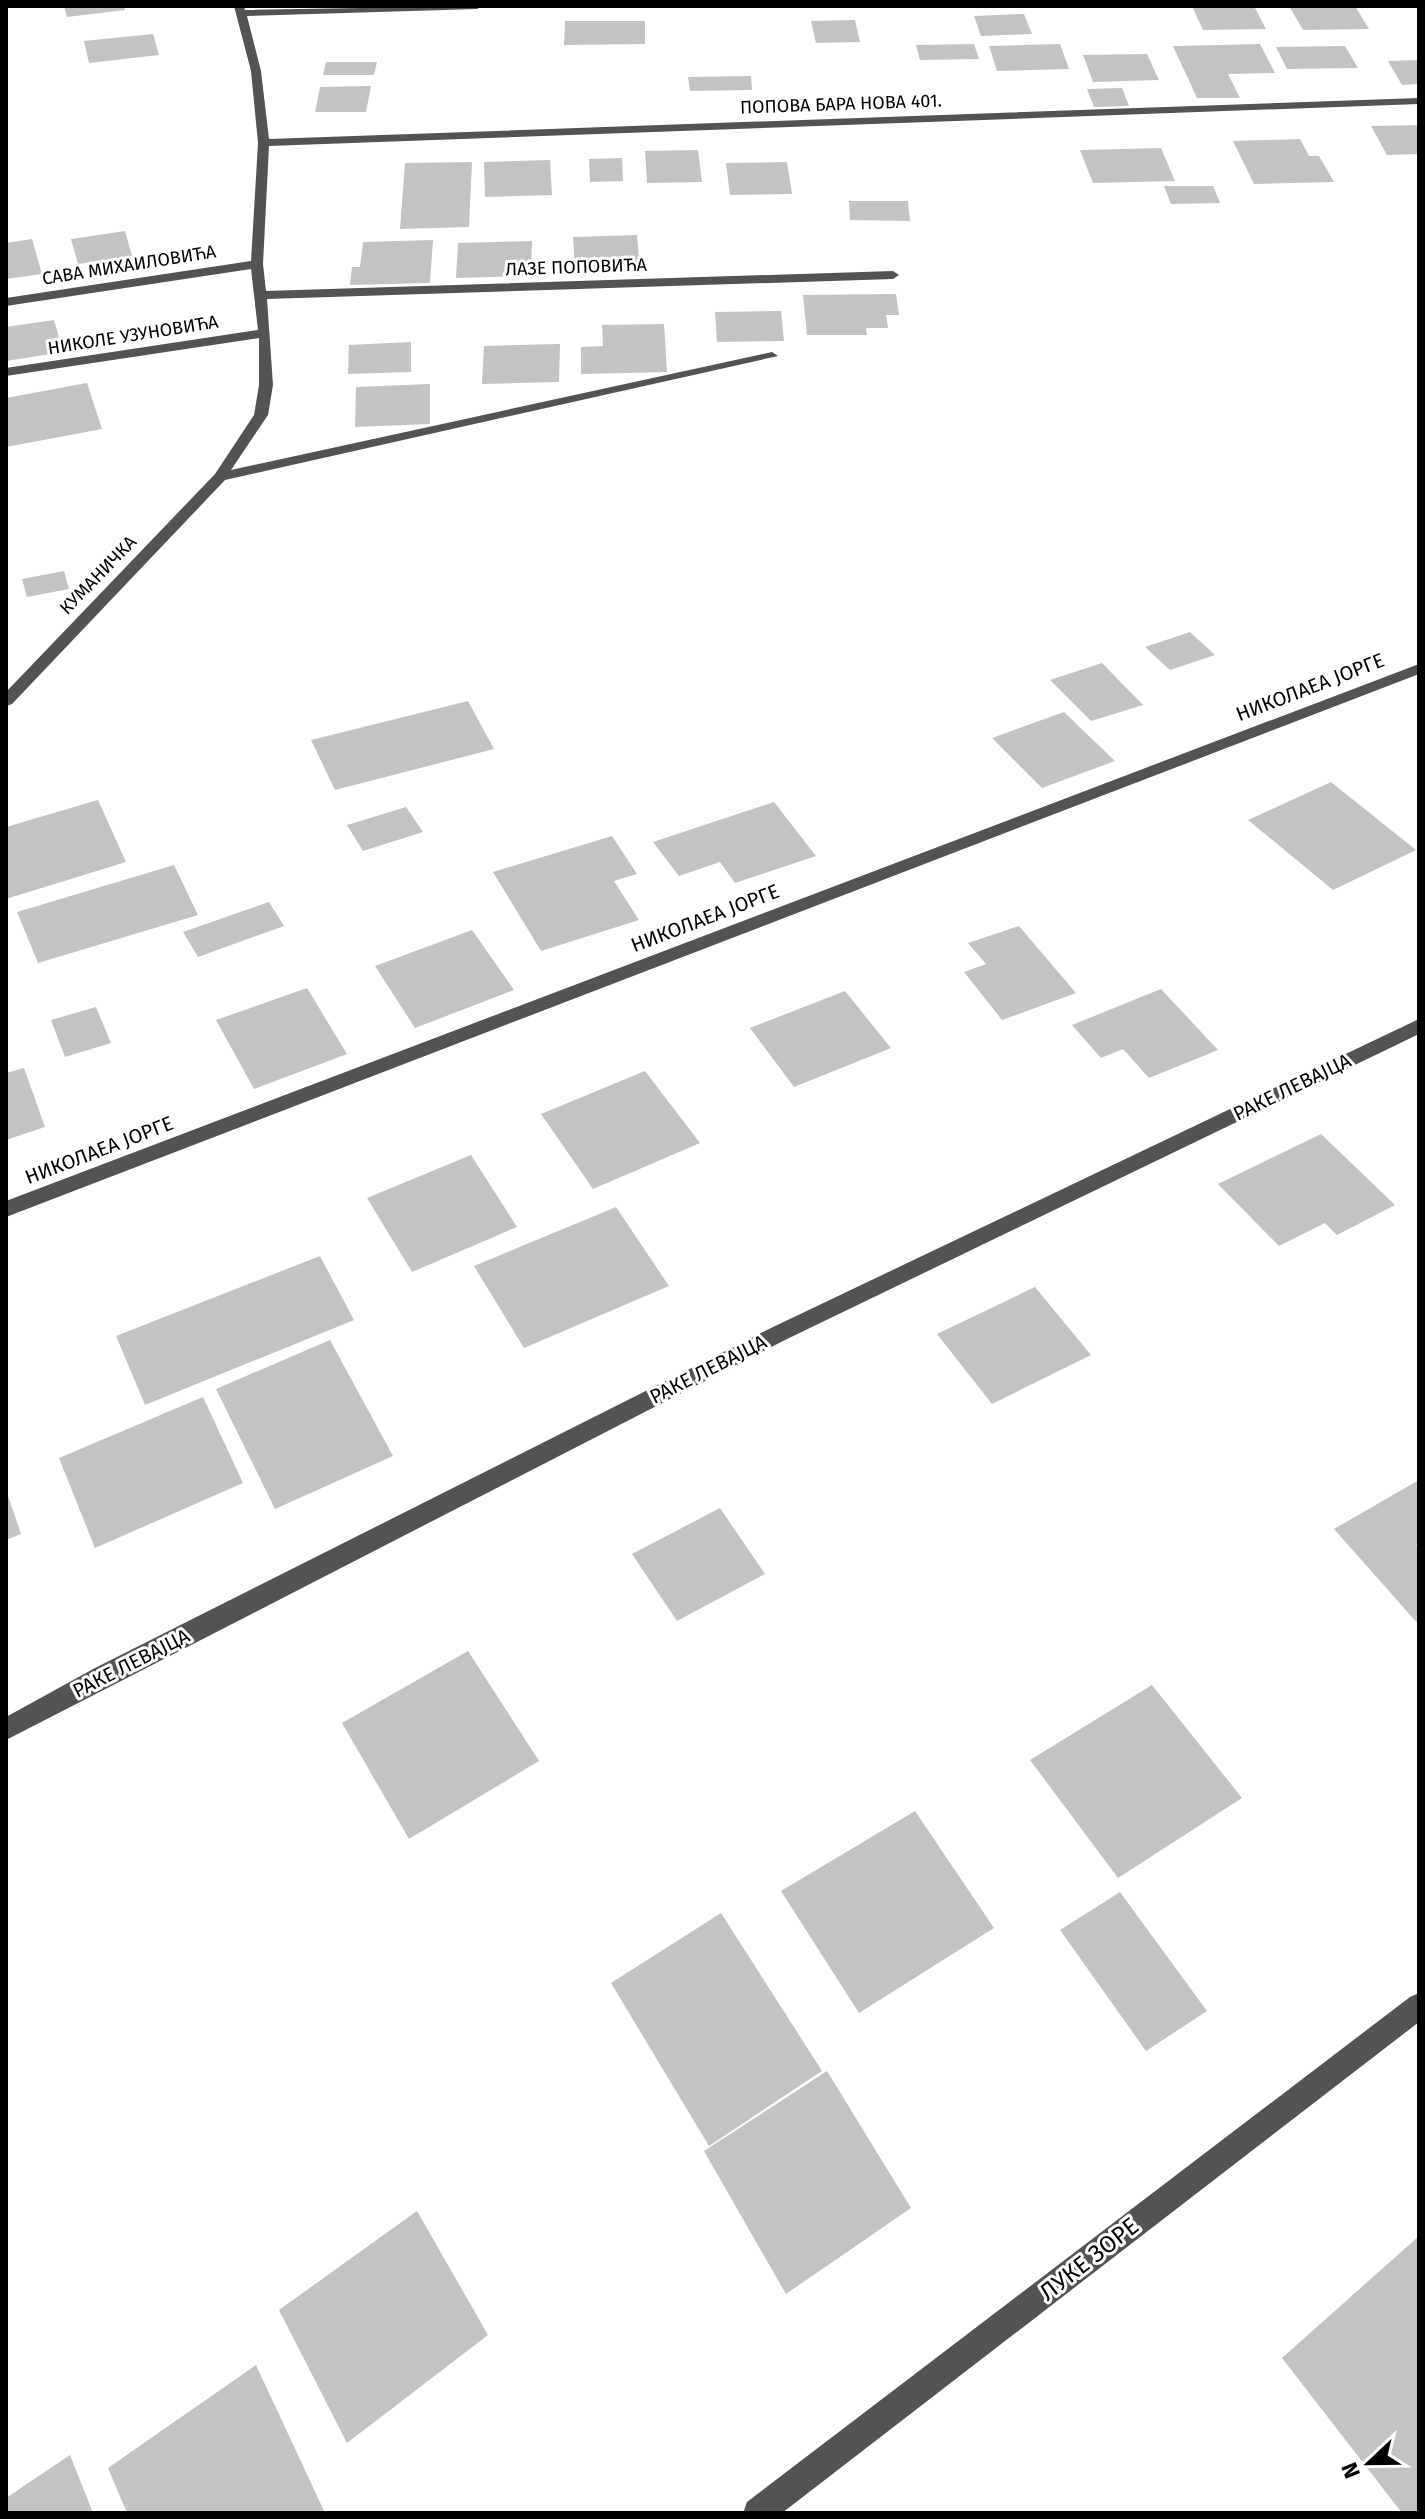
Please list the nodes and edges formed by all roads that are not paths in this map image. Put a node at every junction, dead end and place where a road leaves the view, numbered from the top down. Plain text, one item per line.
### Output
1 (477, 6) edge
2 (240, 10) edge
3 (1419, 101) edge
4 (264, 143) junction
5 (257, 264) junction
6 (893, 275) dead end
7 (260, 295) junction
8 (6, 302) edge
9 (265, 333) junction
10 (772, 356) dead end
11 (6, 372) edge
12 (220, 477) junction
13 (1419, 669) edge
14 (6, 671) edge
15 (29, 675) junction
16 (6, 701) edge
17 (1419, 1026) edge
18 (6, 1209) edge
19 (6, 1729) edge
20 (1419, 2006) edge
21 (758, 2513) edge

1 - 2 street
2 - 4 street, КУМАНИЧКА
3 - 4 street, ПОПОВА БАРА НОВА 401.
4 - 5 street, КУМАНИЧКА
5 - 7 street, КУМАНИЧКА
5 - 8 street, САВА МИХАИЛОВИЋА
6 - 7 street, ЛАЗЕ ПОПОВИЋА
7 - 9 street, КУМАНИЧКА
9 - 11 street, НИКОЛЕ УЗУНОВИЋА
9 - 12 street, КУМАНИЧКА
10 - 12 street
12 - 15 street, КУМАНИЧКА
13 - 18 street, НИКОЛАЕА ЈОРГЕ
14 - 15 street
15 - 16 street, КУМАНИЧКА
17 - 19 street, РАКЕ ЛЕВАЈЦА
20 - 21 street, ЛУКЕ ЗОРЕ

